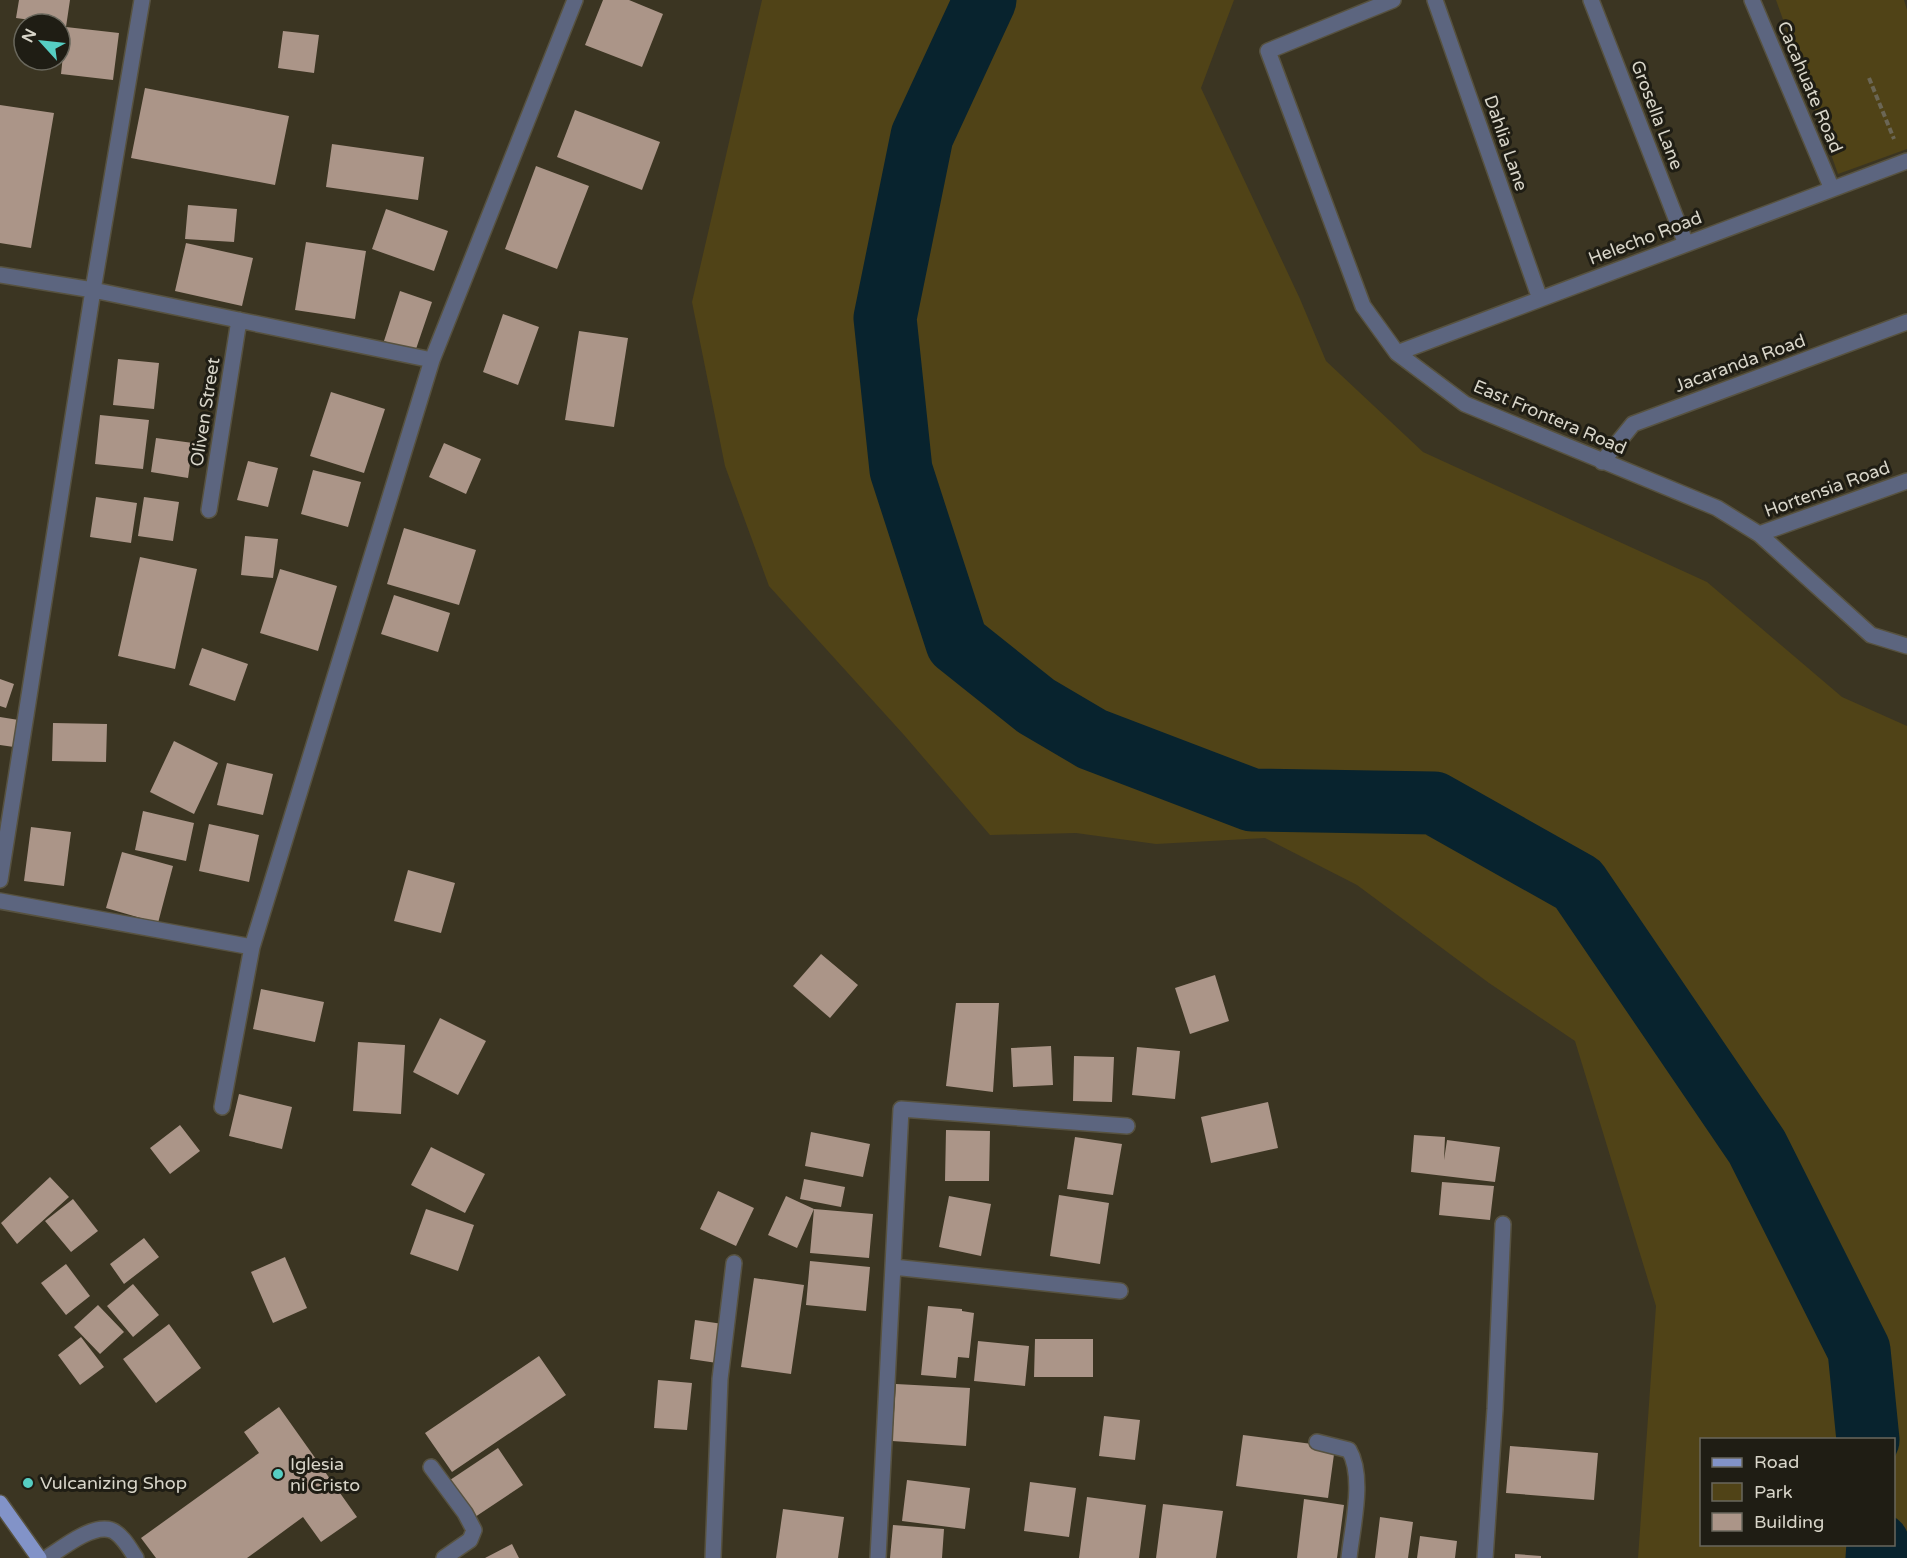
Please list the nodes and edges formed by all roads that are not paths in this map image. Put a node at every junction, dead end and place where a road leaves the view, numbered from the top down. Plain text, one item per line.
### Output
1 (142, 0) edge
2 (575, 0) edge
3 (1393, 0) edge
4 (1435, 0) edge
5 (1591, 0) edge
6 (1752, 0) edge
7 (1905, 161) edge
8 (1832, 189) junction
9 (1686, 244) junction
10 (0, 275) edge
11 (93, 290) junction
12 (1540, 299) junction
13 (239, 320) junction
14 (1907, 322) edge
15 (1397, 353) junction
16 (432, 360) junction
17 (1602, 462) junction
18 (1907, 481) edge
19 (209, 510) dead end
20 (1759, 534) junction
21 (1907, 646) edge
22 (0, 880) edge
23 (0, 901) edge
24 (252, 947) junction
25 (222, 1107) dead end
26 (1127, 1126) dead end
27 (1503, 1224) dead end
28 (734, 1263) dead end
29 (893, 1267) junction
30 (1120, 1291) dead end
31 (1317, 1442) dead end
32 (431, 1467) dead end
33 (0, 1503) edge
34 (39, 1558) edge
35 (47, 1558) edge
36 (136, 1558) edge
37 (444, 1558) edge
38 (713, 1558) edge
39 (878, 1558) edge
40 (1349, 1558) edge
41 (1485, 1558) edge

1 - 11 street
2 - 16 street
3 - 15 street, East Frontera Road
4 - 12 street, Dahlia Lane
5 - 9 street, Grosella Lane
6 - 8 street, Cacahuate Road
7 - 8 street, Helecho Road
8 - 9 street, Helecho Road
9 - 12 street, Helecho Road
10 - 11 street
11 - 13 street
11 - 22 street
12 - 15 street, Helecho Road
13 - 16 street
13 - 19 street, Oliven Street
14 - 17 street, Jacaranda Road
15 - 17 street, East Frontera Road
16 - 24 street
17 - 20 street, East Frontera Road
18 - 20 street, Hortensia Road
20 - 21 street, East Frontera Road
23 - 24 street
24 - 25 street
26 - 29 street
27 - 41 street
28 - 38 street
29 - 30 street
29 - 39 street
31 - 40 street
32 - 37 street
33 - 34 main road
35 - 36 street

